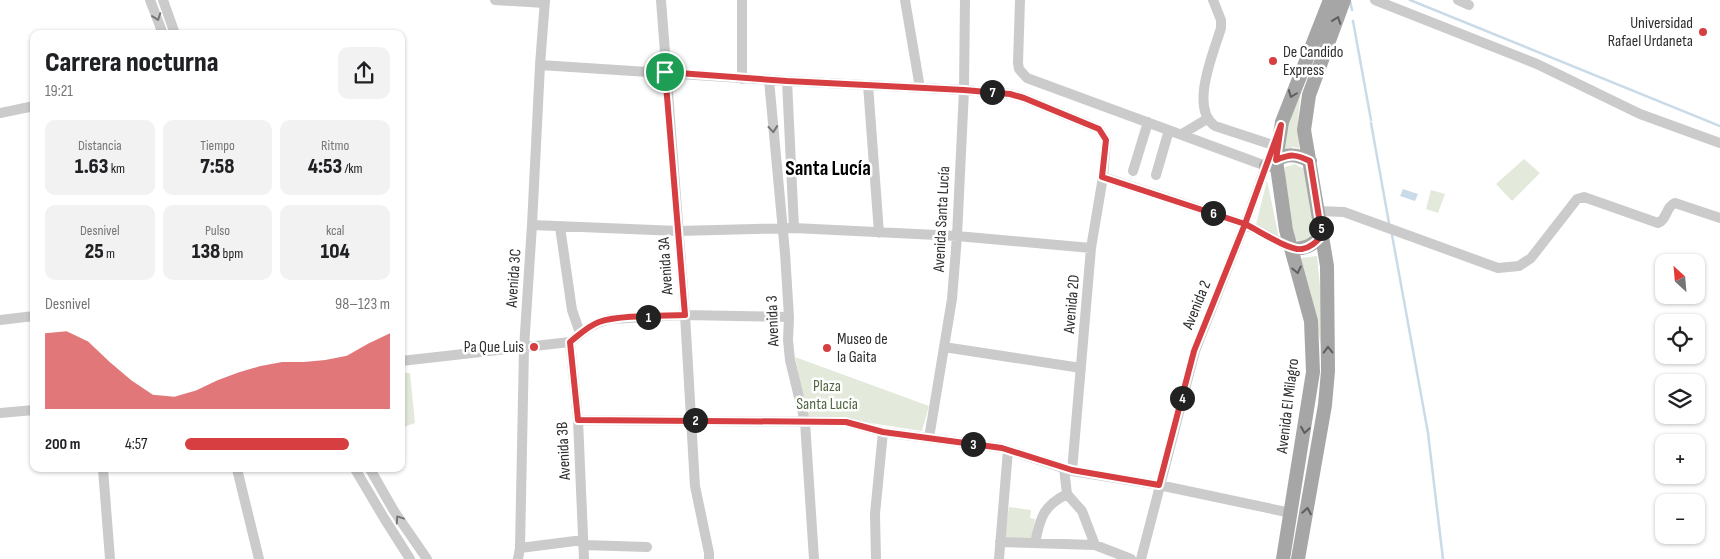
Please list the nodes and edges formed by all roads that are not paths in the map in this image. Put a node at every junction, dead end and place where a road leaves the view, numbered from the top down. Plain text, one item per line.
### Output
1 (150, 0) edge
2 (163, 0) edge
3 (495, 0) edge
4 (661, 0) edge
5 (742, 0) edge
6 (905, 0) edge
7 (965, 0) edge
8 (1020, 0) edge
9 (1213, 0) edge
10 (1330, 0) edge
11 (1344, 0) edge
12 (1375, 0) edge
13 (1458, 0) edge
14 (545, 2) edge
15 (1469, 5) dead end
16 (161, 30) edge
17 (174, 30) edge
18 (540, 64) junction
19 (665, 72) junction
20 (742, 78) junction
21 (768, 80) junction
22 (787, 81) junction
23 (868, 85) junction
24 (920, 88) junction
25 (964, 90) junction
26 (30, 107) edge
27 (0, 113) edge
28 (1207, 119) junction
29 (1148, 122) junction
30 (1281, 125) junction
31 (1169, 130) junction
32 (1182, 134) junction
33 (1720, 143) edge
34 (1274, 145) junction
35 (1310, 161) junction
36 (1271, 163) junction
37 (777, 168) junction
38 (791, 168) junction
39 (1132, 171) dead end
40 (1156, 175) dead end
41 (1102, 177) junction
42 (1318, 211) junction
43 (1720, 218) edge
44 (1245, 224) junction
45 (532, 225) junction
46 (560, 227) junction
47 (794, 228) junction
48 (782, 229) junction
49 (678, 231) junction
50 (879, 232) junction
51 (957, 236) junction
52 (1322, 236) junction
53 (1091, 248) junction
54 (1291, 248) junction
55 (685, 315) junction
56 (30, 316) edge
57 (789, 317) junction
58 (0, 320) edge
59 (580, 333) junction
60 (570, 342) junction
61 (944, 347) junction
62 (524, 348) junction
63 (405, 361) edge
64 (1081, 368) junction
65 (30, 410) edge
66 (0, 413) edge
67 (578, 420) junction
68 (691, 420) junction
69 (805, 422) junction
70 (883, 432) junction
71 (929, 438) junction
72 (1008, 450) junction
73 (1068, 469) junction
74 (103, 472) edge
75 (238, 472) edge
76 (357, 472) edge
77 (372, 472) edge
78 (1159, 485) junction
79 (1067, 494) junction
80 (1291, 512) junction
81 (583, 542) junction
82 (1000, 542) junction
83 (1035, 543) junction
84 (1095, 545) junction
85 (647, 547) dead end
86 (519, 554) edge
87 (110, 559) edge
88 (259, 559) edge
89 (410, 559) edge
90 (427, 559) edge
91 (584, 559) edge
92 (709, 559) edge
93 (814, 559) edge
94 (876, 559) edge
95 (998, 559) edge
96 (1131, 559) edge
97 (1141, 559) edge
98 (1284, 559) edge
99 (1298, 559) edge

1 -> 16 street
2 - 17 street
3 - 14 street
4 - 19 street, Avenida 3A
5 - 20 street
6 - 24 street
7 - 25 street, Avenida Santa Lucía
8 - 29 street
9 - 28 street
10 -> 30 main road, Avenida El Milagro
35 -> 11 main road
12 - 33 street
13 - 15 street
14 - 18 street, Avenida 3C
18 - 19 street
18 - 45 street, Avenida 3C
19 - 20 street
19 - 49 street, Avenida 3A
20 - 21 street
21 - 22 street
21 -> 37 street, Avenida 3
22 - 23 street
22 - 38 street
23 - 24 street
23 - 50 street
24 - 25 street
25 - 41 street, Avenida 2D
25 - 51 street, Avenida Santa Lucía
26 - 27 street
28 - 32 street
28 - 34 street
29 - 31 street
29 - 39 street
30 - 34 street, Avenida 2
30 - 36 main road, Avenida El Milagro
31 - 32 street
31 - 40 street
32 - 36 street
34 - 36 street, Avenida 2
35 - 36 main road
35 - 42 main road
36 - 44 street, Avenida 2
36 - 54 main road, Avenida El Milagro
37 - 38 street
37 - 48 street, Avenida 3
38 - 47 street
41 - 44 street
41 - 53 street, Avenida 2D
42 - 43 street
42 - 52 main road
44 - 54 street
44 - 78 street, Avenida 2
45 - 46 street
45 - 62 street, Avenida 3C
46 - 49 street
46 - 59 street
47 - 48 street
47 - 50 street
48 - 49 street
48 - 57 street, Avenida 3
49 - 55 street, Avenida 3A
50 - 51 street
51 - 53 street
51 - 61 street, Avenida Santa Lucía
52 - 54 main road
99 -> 52 main road
53 - 64 street, Avenida 2D
54 -> 80 main road, Avenida El Milagro
55 - 57 street
55 - 59 street
55 - 68 street, Avenida 3A
56 - 58 street
57 - 69 street, Avenida 3
59 - 60 street
60 - 62 street
60 - 67 street, Avenida 3B
61 - 64 street
61 - 71 street, Avenida Santa Lucía
62 - 63 street
62 - 86 street, Avenida 3C
64 - 73 street, Avenida 2D
65 - 66 street
67 - 68 street
67 - 81 street, Avenida 3B
68 - 69 street
68 - 92 street, Avenida 3A
69 - 70 street
69 - 93 street, Avenida 3
70 - 71 street
70 - 94 street
71 - 72 street
72 - 73 street
72 - 82 street
73 - 78 street
73 - 79 street, Avenida 2D
74 - 87 street
75 - 88 street
76 - 89 street
90 -> 77 street
78 - 80 street
78 - 97 street, Avenida 2
79 - 83 street
79 - 84 street
80 - 98 main road, Avenida El Milagro
81 - 85 street
81 - 86 street
81 - 91 street, Avenida 3B
82 - 83 street
82 - 95 street
83 - 84 street
84 - 96 street

